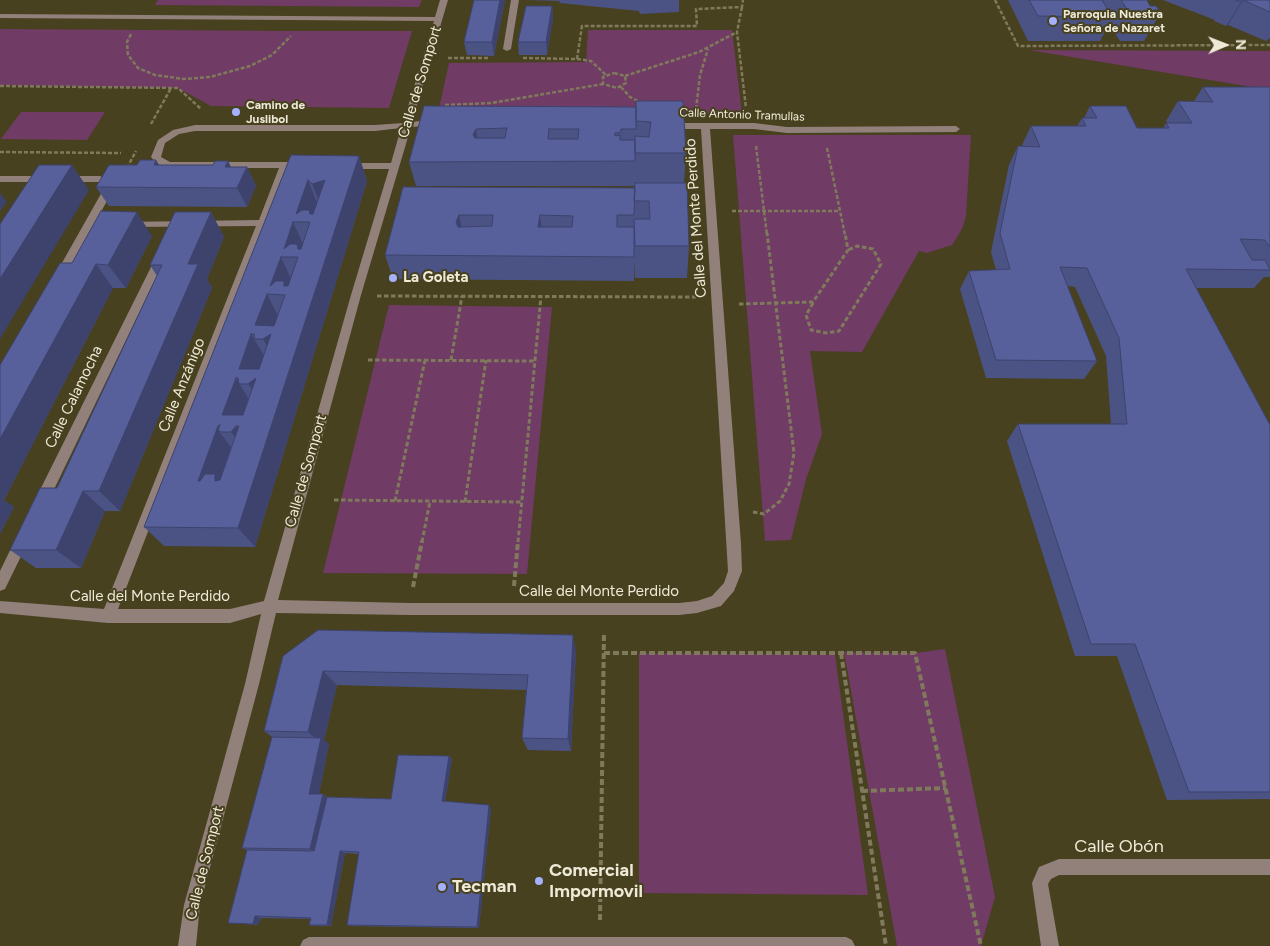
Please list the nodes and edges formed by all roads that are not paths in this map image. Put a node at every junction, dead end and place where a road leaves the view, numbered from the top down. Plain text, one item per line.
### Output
1 (444, 0) edge
2 (514, 0) edge
3 (0, 16) edge
4 (439, 19) junction
5 (507, 49) dead end
6 (449, 123) edge
7 (407, 125) junction
8 (657, 126) edge
9 (701, 126) junction
10 (956, 129) dead end
11 (285, 166) junction
12 (315, 166) edge
13 (334, 166) edge
14 (394, 166) junction
15 (0, 179) edge
16 (262, 223) junction
17 (118, 224) edge
18 (173, 233) junction
19 (54, 286) edge
20 (37, 509) edge
21 (28, 527) edge
22 (0, 585) edge
23 (269, 606) junction
24 (0, 607) edge
25 (108, 616) junction
26 (1270, 867) edge
27 (187, 946) edge
28 (309, 946) edge
29 (846, 946) edge
30 (1050, 946) edge

1 - 4 street, Calle de Somport
2 - 5 street
3 - 4 street
4 - 7 street, Calle de Somport
6 - 7 street
7 - 11 street
7 - 14 street, Calle de Somport
8 - 9 street, Calle Antonio Tramullas
9 - 10 street, Calle Antonio Tramullas
9 - 23 street, Calle del Monte Perdido
11 - 12 street
11 - 16 street, Calle Anzánigo
13 - 14 street
14 - 23 street, Calle de Somport
15 - 19 street
16 - 18 street
16 - 25 street, Calle Anzánigo
17 - 18 street
18 - 20 street, Calle Calamocha
21 - 22 street
23 - 25 street, Calle del Monte Perdido
23 - 27 street, Calle de Somport
24 - 25 street, Calle del Monte Perdido
26 - 30 street, Calle Obón
28 - 29 street

